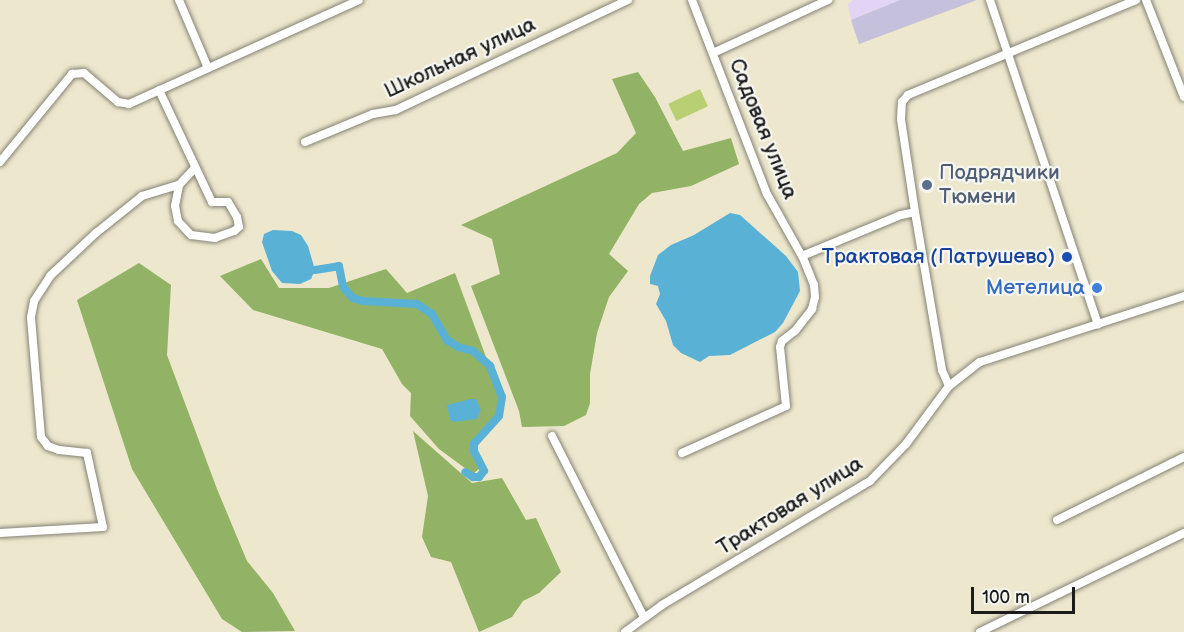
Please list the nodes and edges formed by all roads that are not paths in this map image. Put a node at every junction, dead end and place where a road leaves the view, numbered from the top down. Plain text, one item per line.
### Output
1 (179, 0) edge
2 (359, 0) edge
3 (628, 0) edge
4 (692, 0) edge
5 (828, 0) edge
6 (990, 0) edge
7 (1136, 0) edge
8 (1146, 0) edge
9 (713, 53) junction
10 (1007, 53) junction
11 (208, 68) junction
12 (159, 90) junction
13 (1184, 97) edge
14 (305, 142) dead end
15 (0, 162) edge
16 (195, 168) junction
17 (179, 185) junction
18 (915, 212) junction
19 (802, 256) junction
20 (1184, 297) edge
21 (1098, 324) junction
22 (949, 386) junction
23 (552, 436) dead end
24 (682, 453) dead end
25 (1184, 457) edge
26 (1057, 520) dead end
27 (0, 533) edge
28 (1184, 534) edge
29 (644, 617) junction
30 (625, 632) edge
31 (980, 632) edge

1 - 11 street
2 - 11 street
3 - 14 street, Школьная улица
4 - 9 street, Садовая улица
5 - 9 street
6 - 10 street
7 - 10 street
8 - 13 street
9 - 19 street, Садовая улица
10 - 18 street
10 - 21 street
11 - 12 street
12 - 15 street
12 - 16 street
16 - 17 street
16 - 17 street
17 - 27 street
18 - 19 street
18 - 22 street
19 - 24 street, Садовая улица
20 - 21 street, Трактовая улица
21 - 22 street, Трактовая улица
22 - 29 street, Трактовая улица
23 - 29 street
25 - 26 street
28 - 31 street
29 - 30 street, Трактовая улица

